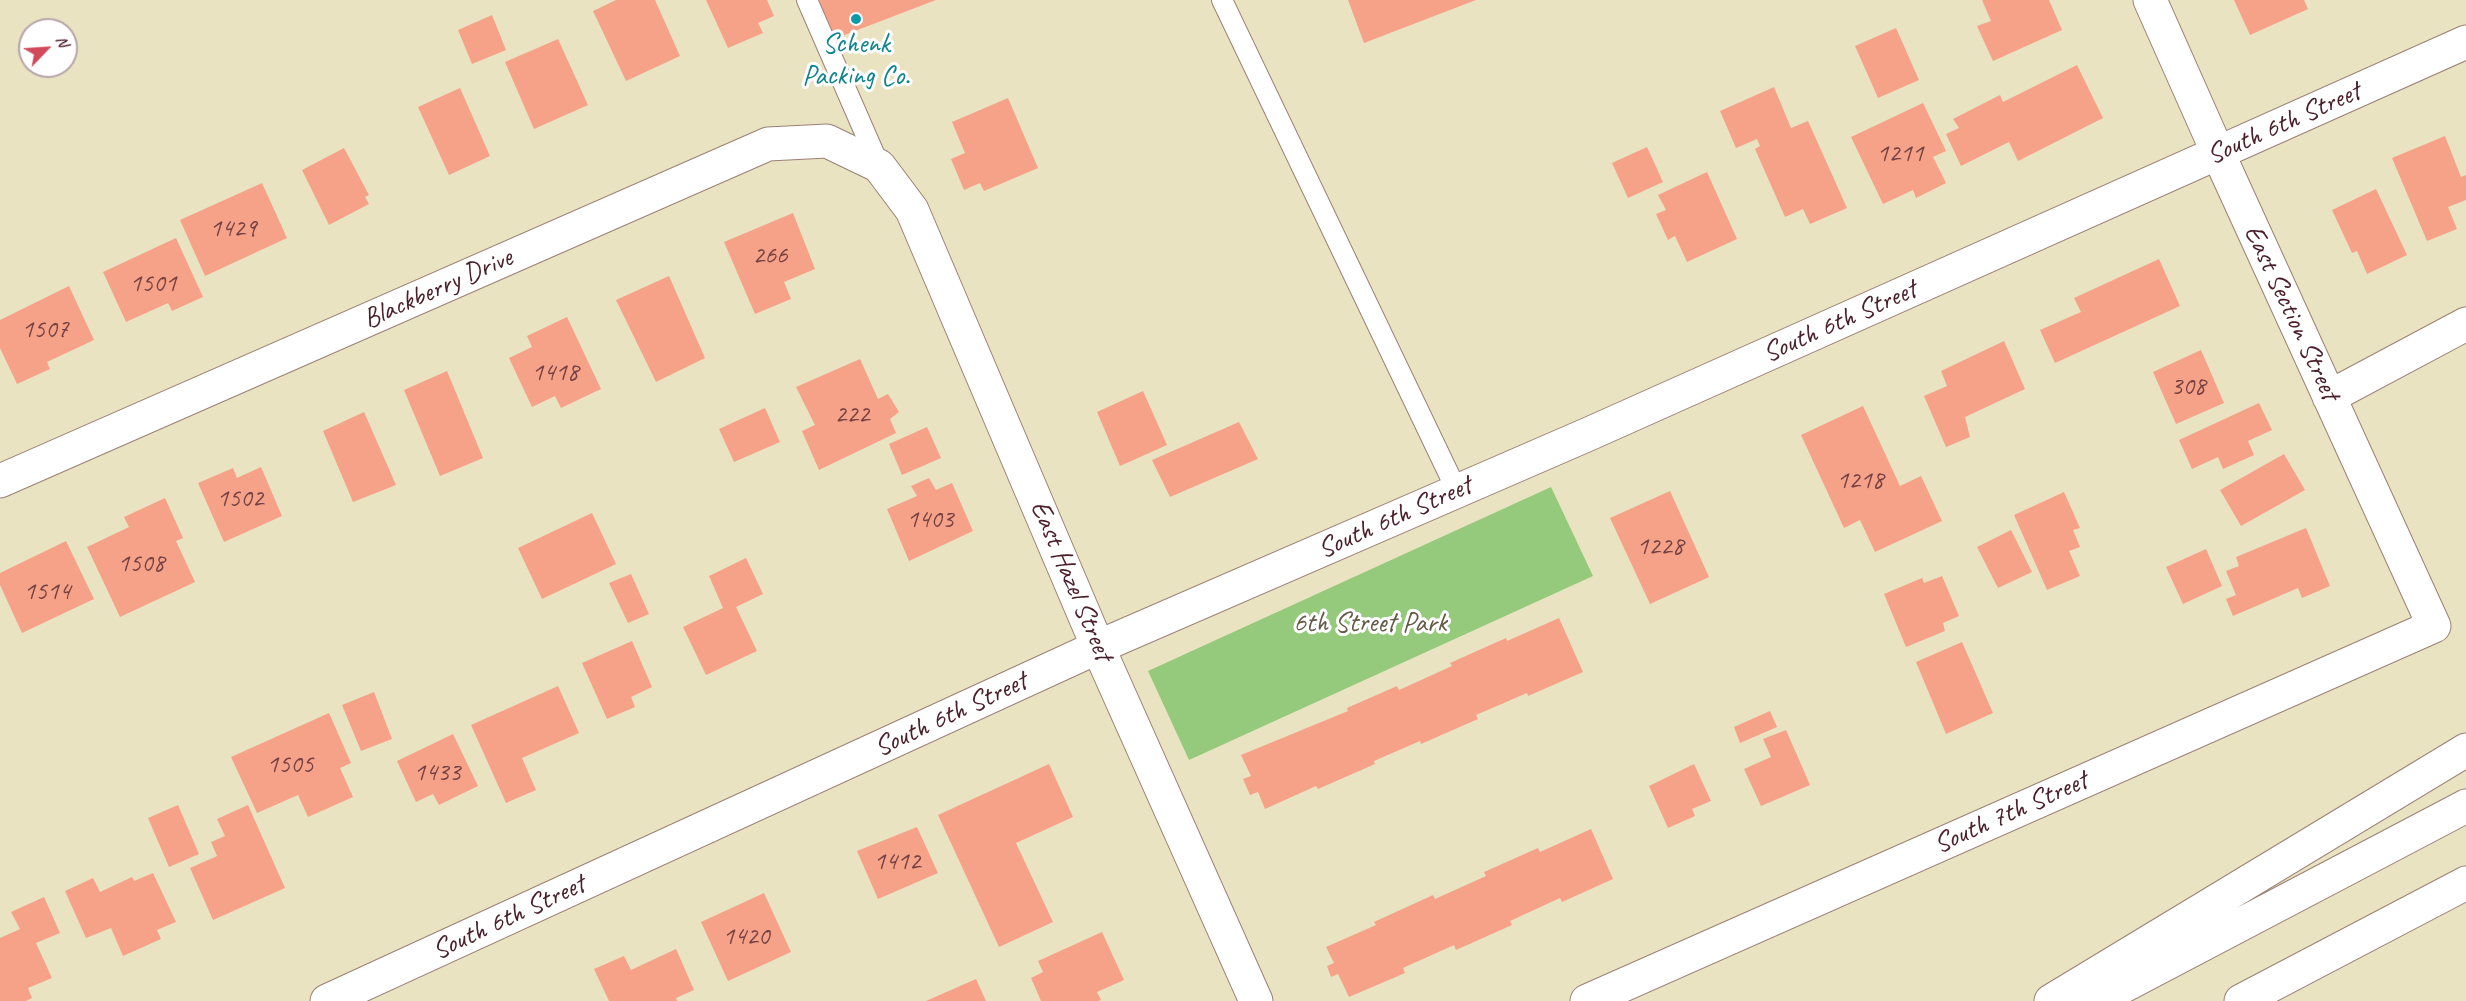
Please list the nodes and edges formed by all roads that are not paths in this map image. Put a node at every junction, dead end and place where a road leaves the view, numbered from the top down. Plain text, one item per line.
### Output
1 (807, 0) edge
2 (1222, 0) edge
3 (2150, 0) edge
4 (2466, 42) edge
5 (2218, 153) junction
6 (879, 166) junction
7 (2466, 324) edge
8 (2329, 397) junction
9 (0, 481) edge
10 (1457, 491) junction
11 (2434, 626) joint
12 (1098, 647) junction
13 (2466, 750) edge
14 (2466, 806) edge
15 (2466, 883) edge
16 (327, 1001) edge
17 (1256, 1001) edge
18 (1587, 1001) edge
19 (2050, 1001) edge
20 (2095, 1001) edge
21 (2241, 1001) edge

1 - 6 lane
2 - 10 lane
3 - 5 main road, East Section Street
4 - 5 main road, South 6th Street
5 - 8 main road, East Section Street
5 - 10 main road, South 6th Street
6 - 9 main road, Blackberry Drive
6 - 12 main road, East Hazel Street
7 - 8 main road
8 - 11 main road, East Section Street
10 - 12 main road, South 6th Street
11 - 18 main road, South 7th Street
12 - 16 main road, South 6th Street
12 - 17 main road, East Hazel Street
13 - 19 main road
14 - 20 main road
15 - 21 main road

